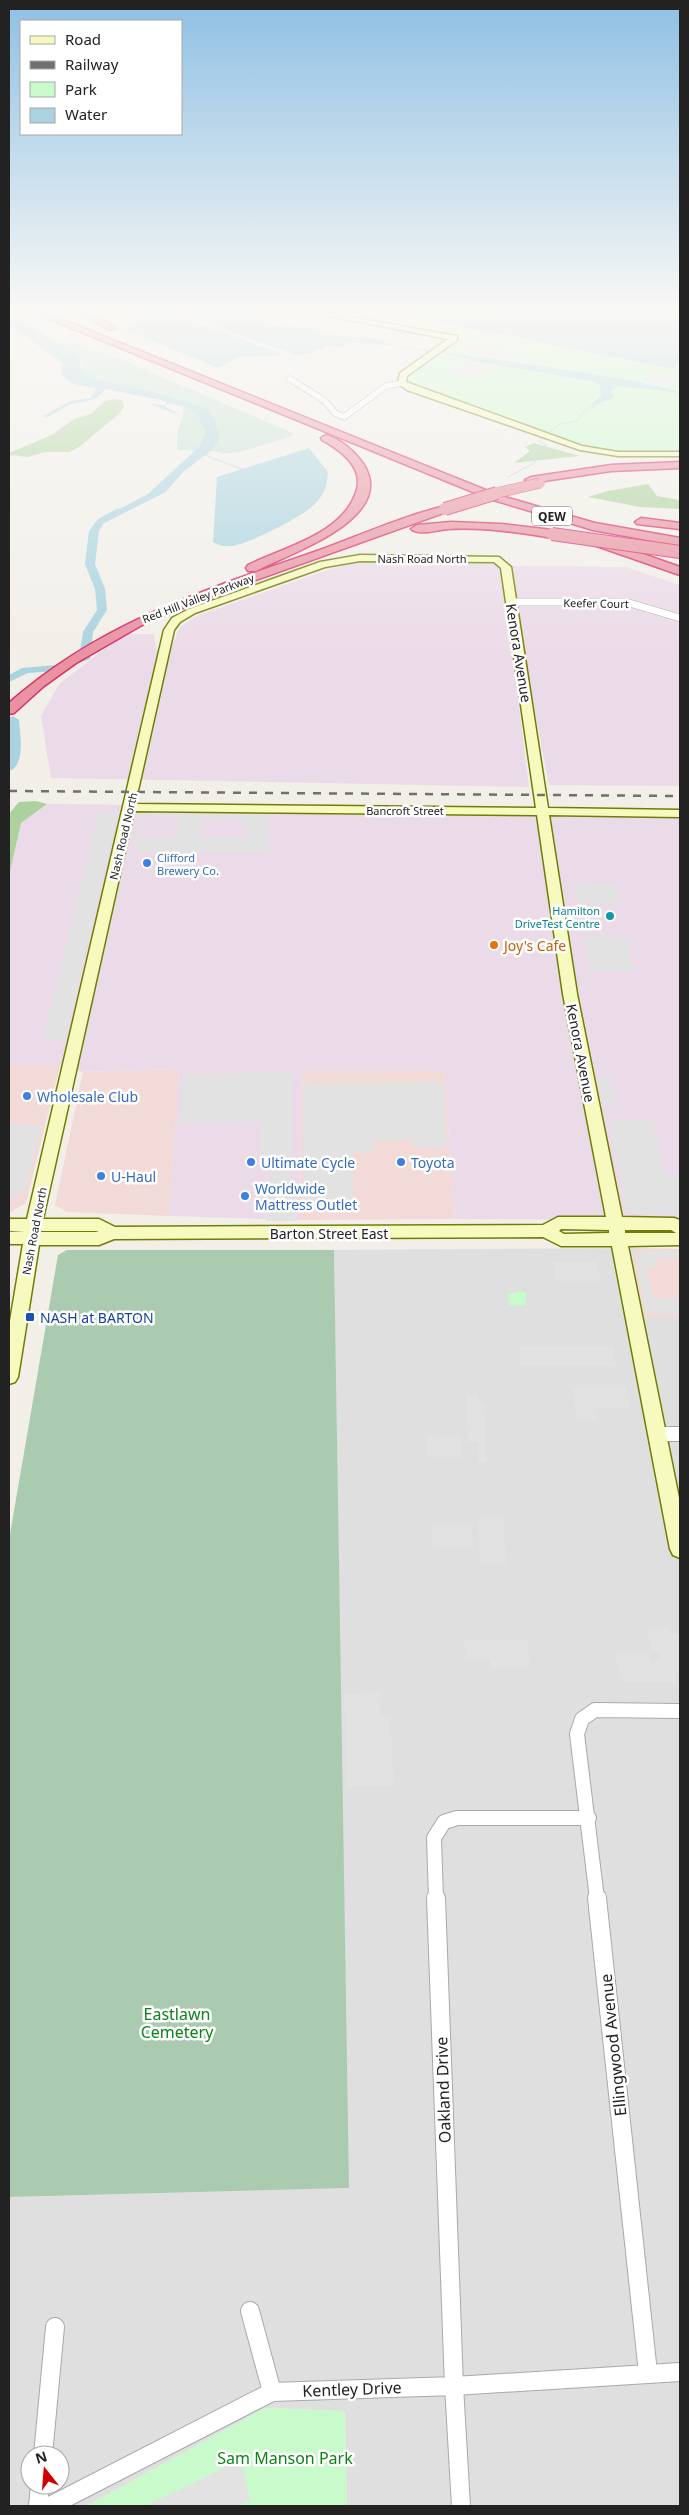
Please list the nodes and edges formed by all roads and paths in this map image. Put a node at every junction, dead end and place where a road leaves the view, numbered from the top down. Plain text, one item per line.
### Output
1 (295, 424) edge
2 (312, 424) edge
3 (340, 424) edge
4 (513, 424) edge
5 (680, 454) edge
6 (680, 467) edge
7 (429, 472) junction
8 (442, 508) junction
9 (572, 511) junction
10 (605, 516) dead end
11 (627, 519) dead end
12 (680, 526) edge
13 (680, 533) edge
14 (680, 542) edge
15 (680, 552) edge
16 (322, 553) junction
17 (496, 559) joint
18 (252, 568) junction
19 (680, 571) edge
20 (510, 602) junction
21 (133, 617) junction
22 (680, 618) edge
23 (9, 692) edge
24 (9, 710) edge
25 (130, 807) junction
26 (541, 811) junction
27 (680, 813) edge
28 (9, 1225) edge
29 (680, 1228) edge
30 (618, 1231) junction
31 (32, 1232) junction
32 (9, 1238) edge
33 (680, 1239) edge
34 (9, 1377) edge
35 (658, 1434) junction
36 (680, 1434) edge
37 (680, 1549) edge
38 (680, 1711) edge
39 (588, 1818) junction
40 (250, 2311) dead end
41 (55, 2327) dead end
42 (680, 2372) edge
43 (648, 2373) junction
44 (454, 2386) junction
45 (272, 2392) junction
46 (44, 2445) edge
47 (50, 2506) edge
48 (461, 2506) edge

1 - 18 highway
2 - 7 highway, QEW
3 - 9 highway, QEW
4 - 5 street
6 - 8 highway, bridge
7 - 14 highway, QEW
7 - 19 highway
8 - 16 highway
8 - 18 highway
9 - 10 highway
9 - 13 highway, QEW
11 - 12 highway
15 - 16 highway, bridge
16 - 21 highway, Red Hill Valley Parkway
17 - 20 street, Kenora Avenue
17 - 25 street, Nash Road North
18 - 21 highway, Red Hill Valley Parkway
20 - 22 street, Keefer Court
20 - 26 street, Kenora Avenue
21 - 23 highway, Red Hill Valley Parkway
21 - 24 highway, Red Hill Valley Parkway
25 - 26 street, Bancroft Street
25 - 31 street, Nash Road North
26 - 27 street, Bancroft Street
26 - 30 street, Kenora Avenue
28 - 31 street, Barton Street East
29 - 30 street, Barton Street East
30 - 31 street, Barton Street East
30 - 33 street, Barton Street East
30 - 35 street, Kenora Avenue
31 - 32 street, Barton Street East
31 - 34 street, Nash Road North
35 - 36 street
35 - 37 street, Kenora Avenue
38 - 39 street, Ellingwood Avenue
39 - 43 street, Ellingwood Avenue
39 - 44 street, Oakland Drive
40 - 45 street
41 - 46 street
42 - 43 street, Kentley Drive
43 - 44 street, Kentley Drive
44 - 45 street, Kentley Drive
44 - 48 street, Oakland Drive
45 - 47 street, Kentley Drive

